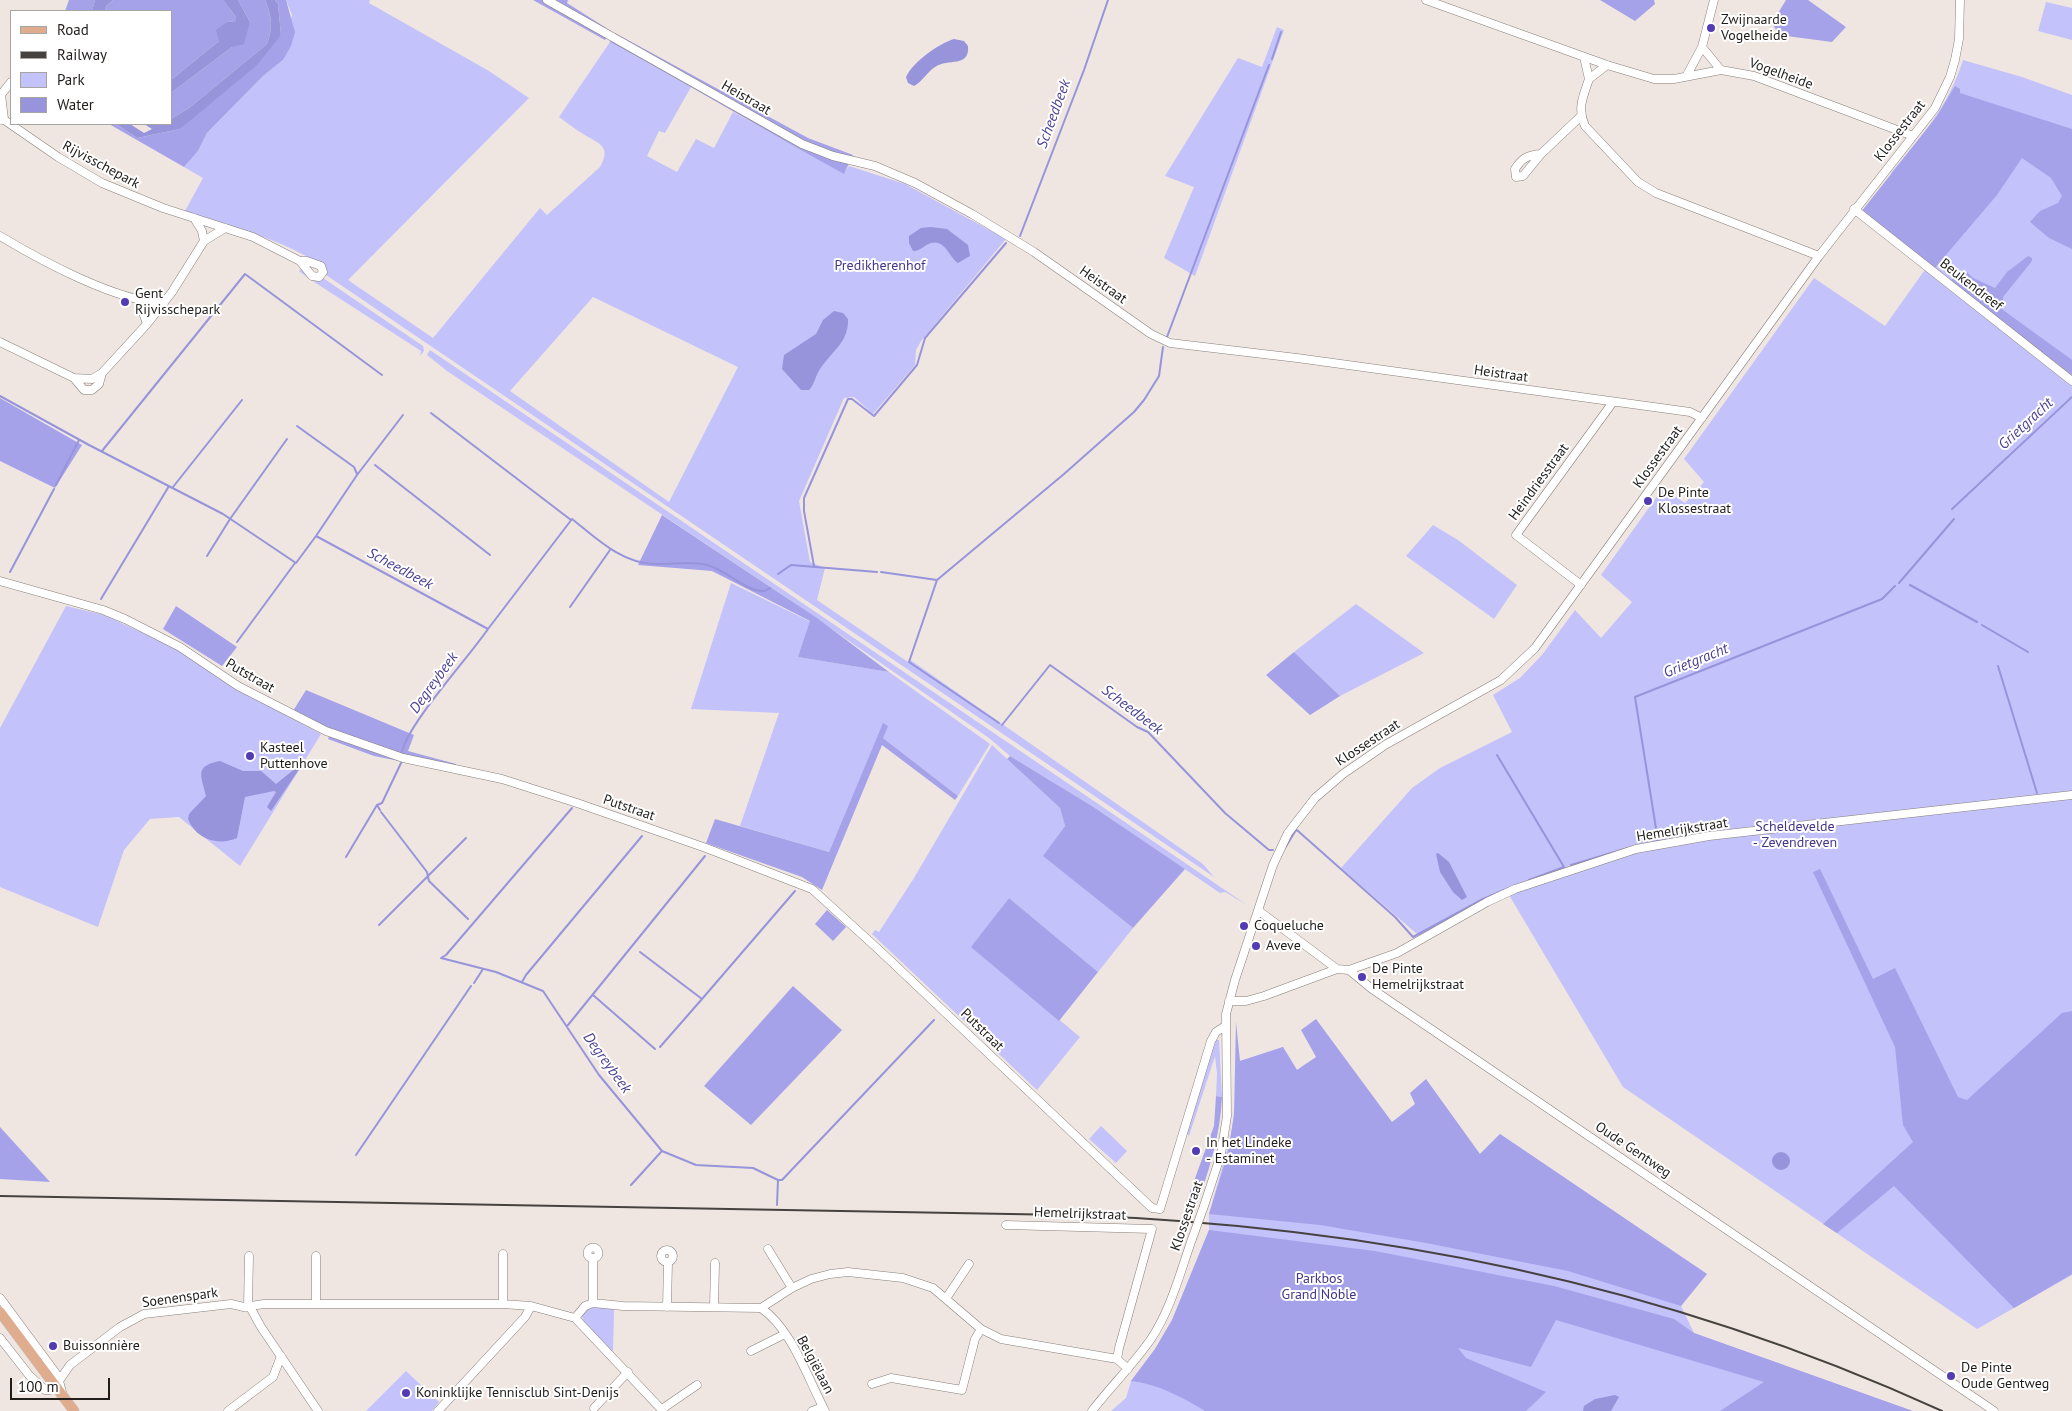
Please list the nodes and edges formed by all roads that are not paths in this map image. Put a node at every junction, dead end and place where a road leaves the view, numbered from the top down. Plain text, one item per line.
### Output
1 (547, 0) edge
2 (1426, 0) edge
3 (1714, 0) edge
4 (1960, 0) edge
5 (1702, 47) junction
6 (1584, 57) junction
7 (1607, 65) junction
8 (1722, 70) junction
9 (1687, 76) junction
10 (1589, 79) junction
11 (10, 83) edge
12 (1, 96) edge
13 (1581, 116) junction
14 (1, 119) edge
15 (1913, 136) junction
16 (1542, 154) dead end
17 (1854, 209) junction
18 (194, 218) junction
19 (225, 228) junction
20 (0, 236) edge
21 (204, 241) junction
22 (1819, 256) junction
23 (300, 261) dead end
24 (139, 301) junction
25 (164, 303) junction
26 (147, 324) junction
27 (0, 342) edge
28 (2072, 381) edge
29 (1613, 402) junction
30 (1702, 418) junction
31 (0, 581) edge
32 (1581, 585) junction
33 (2072, 795) edge
34 (1259, 910) junction
35 (1337, 969) junction
36 (1349, 970) junction
37 (1229, 1001) junction
38 (1225, 1026) junction
39 (1006, 1225) dead end
40 (768, 1249) dead end
41 (503, 1254) dead end
42 (249, 1256) dead end
43 (316, 1256) dead end
44 (593, 1258) dead end
45 (668, 1262) dead end
46 (715, 1263) dead end
47 (969, 1264) dead end
48 (792, 1288) junction
49 (0, 1298) edge
50 (947, 1298) junction
51 (593, 1303) junction
52 (316, 1304) junction
53 (503, 1304) junction
54 (252, 1306) junction
55 (531, 1306) junction
56 (714, 1306) junction
57 (668, 1307) junction
58 (761, 1308) junction
59 (0, 1312) edge
60 (577, 1320) junction
61 (0, 1323) edge
62 (981, 1328) junction
63 (785, 1334) junction
64 (0, 1338) edge
65 (751, 1351) dead end
66 (281, 1356) junction
67 (1118, 1359) junction
68 (70, 1364) junction
69 (50, 1365) junction
70 (1128, 1369) junction
71 (628, 1372) junction
72 (60, 1379) junction
73 (872, 1384) dead end
74 (697, 1385) dead end
75 (47, 1390) junction
76 (64, 1397) junction
77 (594, 1408) dead end
78 (824, 1409) edge
79 (663, 1410) edge
80 (66, 1411) edge
81 (74, 1411) edge
82 (228, 1411) edge
83 (318, 1411) edge
84 (438, 1411) edge
85 (812, 1411) edge
86 (1092, 1411) edge
87 (1994, 1411) edge

1 - 29 street, Heistraat
2 - 6 street, Vogelheide
3 - 5 street
4 - 15 street, Klossestraat
5 - 8 street
5 - 9 street
6 - 7 street, Vogelheide
6 - 10 street
7 - 9 street, Vogelheide
7 - 10 street
8 - 9 street, Vogelheide
8 - 15 street, Vogelheide
10 - 13 street
11 - 12 street, Rijvisschepark
12 - 14 street, Rijvisschepark
13 - 16 street
13 - 22 street
14 - 18 street, Rijvisschepark
15 - 17 street, Klossestraat
17 - 22 street, Klossestraat
17 - 28 street, Beukendreef
18 - 19 street, Rijvisschepark
18 - 21 street
19 - 21 street
19 - 23 street, Rijvisschepark
20 - 24 street
21 - 25 street
22 - 30 street, Klossestraat
24 - 25 street
24 - 26 street
25 - 26 street
26 - 27 street
29 - 30 street, Heistraat
29 - 32 street, Heindriesstraat
30 - 32 street, Klossestraat
31 - 38 street, Putstraat
32 - 34 street, Klossestraat
33 - 36 street, Hemelrijkstraat
34 - 35 street
34 - 37 street, Klossestraat
35 - 36 street
35 - 37 street
36 - 87 street, Oude Gentweg
37 - 38 street, Klossestraat
38 - 70 street, Klossestraat, bridge
39 - 67 street, Hemelrijkstraat
40 - 48 street
41 - 53 street
42 - 54 street
43 - 52 street
44 - 51 street
45 - 57 street
46 - 56 street
47 - 50 street
48 - 50 street
48 - 58 street
49 - 69 street
50 - 62 street
51 - 57 street
51 - 60 street
52 - 53 street, Soenenspark
52 - 54 street, Soenenspark
53 - 55 street, Soenenspark
54 - 66 street
54 - 68 street, Soenenspark
55 - 60 street
55 - 84 street
56 - 57 street
56 - 58 street
58 - 63 street, Belgiëlaan
59 - 76 main road
60 - 71 street
61 - 75 main road
62 - 67 street
62 - 73 street
63 - 65 street, Belgiëlaan
63 - 78 street, Belgiëlaan
64 - 75 street
66 - 82 street
66 - 83 street
67 - 70 street
68 - 69 street
68 - 72 street, Soenenspark
69 - 72 street
70 - 86 street, Klossestraat
71 - 77 street
71 - 79 street
72 - 76 street
74 - 79 street
75 - 80 main road
76 - 81 main road
78 - 85 street, Belgiëlaan

